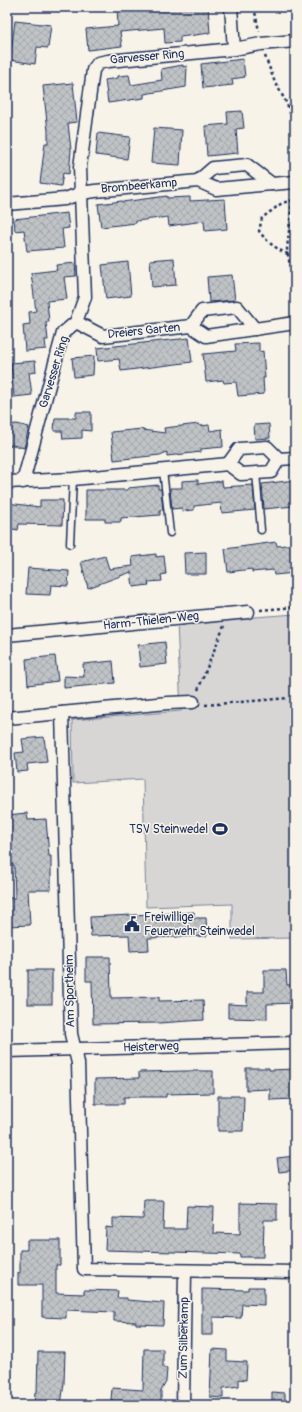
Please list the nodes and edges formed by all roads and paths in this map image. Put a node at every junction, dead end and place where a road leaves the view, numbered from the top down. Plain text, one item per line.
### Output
1 (231, 7) edge
2 (254, 7) edge
3 (295, 42) edge
4 (261, 44) junction
5 (234, 49) junction
6 (295, 127) edge
7 (198, 181) junction
8 (294, 182) edge
9 (272, 184) junction
10 (81, 194) junction
11 (293, 200) junction
12 (7, 204) edge
13 (288, 254) junction
14 (295, 294) edge
15 (76, 322) junction
16 (295, 323) edge
17 (191, 326) junction
18 (255, 329) junction
19 (295, 458) edge
20 (279, 459) junction
21 (228, 464) junction
22 (163, 470) junction
23 (256, 474) junction
24 (73, 479) junction
25 (7, 482) edge
26 (23, 482) junction
27 (261, 530) dead end
28 (170, 533) dead end
29 (70, 544) dead end
30 (295, 607) edge
31 (248, 612) joint
32 (229, 614) junction
33 (7, 635) edge
34 (288, 698) dead end
35 (193, 702) junction
36 (62, 713) junction
37 (7, 718) edge
38 (295, 1043) edge
39 (75, 1049) junction
40 (7, 1051) edge
41 (185, 1271) junction
42 (295, 1272) edge
43 (183, 1405) edge

1 - 5 street
2 - 4 path
3 - 4 street, Garvesser Ring
4 - 5 street, Garvesser Ring
4 - 6 path
5 - 10 street, Garvesser Ring
7 - 9 street, Brombeerkamp
7 - 9 street
7 - 10 street, Brombeerkamp
8 - 9 street, Brombeerkamp
8 - 11 path
10 - 12 street
10 - 15 street, Garvesser Ring
11 - 13 path
11 - 13 path
13 - 14 path
15 - 17 street, Dreiers Garten
15 - 26 street, Garvesser Ring
16 - 18 street, Dreiers Garten
17 - 18 street, Dreiers Garten
17 - 18 street, Dreiers Garten
19 - 20 street
20 - 21 street
20 - 23 street
21 - 22 street
21 - 23 street
22 - 24 street
22 - 28 lane
23 - 27 lane
24 - 26 street
24 - 29 lane
25 - 26 street
30 - 31 path
31 - 32 street, Harm-Thielen-Weg
32 - 33 street, Harm-Thielen-Weg
32 - 35 path
34 - 35 path
35 - 36 street
36 - 37 street
36 - 39 street, Am Sportheim
38 - 39 street, Heisterweg
39 - 40 street, Heisterweg
39 - 41 street, Am Sportheim
41 - 42 street
41 - 43 street, Zum Silberkamp

